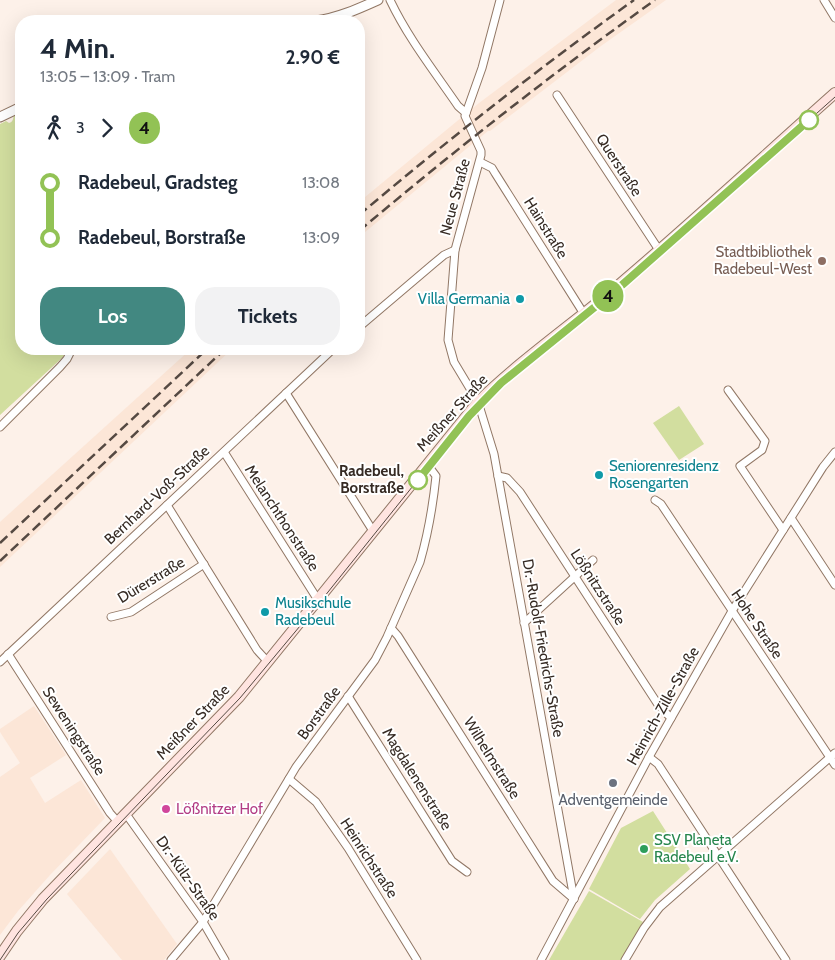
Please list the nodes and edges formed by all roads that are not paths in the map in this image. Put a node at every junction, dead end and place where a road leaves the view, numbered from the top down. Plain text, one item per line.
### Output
1 (378, 0) edge
2 (390, 0) edge
3 (500, 0) edge
4 (824, 0) edge
5 (342, 15) edge
6 (835, 18) edge
7 (835, 93) edge
8 (557, 95) dead end
9 (15, 110) edge
10 (466, 113) junction
11 (0, 117) edge
12 (480, 162) junction
13 (455, 250) junction
14 (659, 250) junction
15 (584, 314) junction
16 (365, 322) edge
17 (69, 355) edge
18 (327, 355) edge
19 (728, 390) dead end
20 (286, 393) junction
21 (478, 402) junction
22 (0, 427) edge
23 (224, 452) junction
24 (835, 452) edge
25 (427, 464) junction
26 (498, 476) junction
27 (654, 500) dead end
28 (167, 505) junction
29 (790, 518) junction
30 (783, 530) junction
31 (373, 531) junction
32 (593, 560) dead end
33 (204, 564) junction
34 (575, 576) junction
35 (835, 585) edge
36 (318, 600) junction
37 (732, 611) junction
38 (111, 617) dead end
39 (524, 623) junction
40 (391, 628) junction
41 (8, 654) junction
42 (0, 662) edge
43 (268, 662) junction
44 (348, 696) junction
45 (671, 718) junction
46 (832, 755) edge
47 (649, 757) junction
48 (835, 765) edge
49 (289, 779) junction
50 (126, 814) junction
51 (118, 822) junction
52 (718, 855) junction
53 (468, 872) dead end
54 (574, 899) junction
55 (203, 922) junction
56 (0, 956) edge
57 (172, 960) edge
58 (225, 960) edge
59 (417, 960) edge
60 (542, 960) edge
61 (625, 960) edge
62 (786, 960) edge

1 - 5 street
2 - 10 street
3 - 10 street
4 - 6 street
7 - 14 main road, Meißner Straße
8 - 14 street, Querstraße
9 - 11 street
10 - 12 street, Neue Straße
12 - 13 street, Neue Straße
12 - 15 street, Hainstraße
13 - 16 street
13 - 21 street, Neue Straße
14 - 15 main road, Meißner Straße
15 - 21 main road, Meißner Straße
17 - 22 street
18 - 20 street, Bernhard-Voß-Straße
19 - 30 street
20 - 23 street, Bernhard-Voß-Straße
20 - 31 street
21 - 25 main road, Meißner Straße
21 - 26 street, Dr.-Rudolf-Friedrichs-Straße
23 - 28 street, Bernhard-Voß-Straße
23 - 36 street, Melanchthonstraße
24 - 29 street, Heinrich-Zille-Straße
25 - 31 main road, Meißner Straße
25 - 40 street, Borstraße
26 - 34 street, Lößnitzstraße
26 - 39 street, Dr.-Rudolf-Friedrichs-Straße
27 - 37 street, Hohe Straße
28 - 33 street, Dürerstraße
28 - 41 street, Bernhard-Voß-Straße
29 - 30 street, Heinrich-Zille-Straße
29 - 35 street
30 - 37 street, Heinrich-Zille-Straße
31 - 36 main road, Meißner Straße
32 - 34 street
33 - 38 street, Dürerstraße
33 - 43 street, Dürerstraße
34 - 39 street
34 - 45 street, Lößnitzstraße
36 - 43 main road, Meißner Straße
37 - 45 street, Heinrich-Zille-Straße
37 - 46 street, Hohe Straße
39 - 54 street, Dr.-Rudolf-Friedrichs-Straße
40 - 44 street, Borstraße
40 - 54 street, Wilhelmstraße
41 - 42 street, Bernhard-Voß-Straße
41 - 51 street, Seweningstraße
43 - 50 main road, Meißner Straße
44 - 49 street, Borstraße
44 - 53 street, Magdalenenstraße
45 - 47 street, Heinrich-Zille-Straße
46 - 48 street, Hohe Straße
46 - 52 street
47 - 52 street
47 - 54 street, Heinrich-Zille-Straße
49 - 55 street, Borstraße
49 - 59 street, Heinrichstraße
50 - 51 main road, Meißner Straße
50 - 55 street, Dr.-Külz-Straße
51 - 56 main road, Meißner Straße
52 - 61 street
52 - 62 street
54 - 60 street, Heinrich-Zille-Straße
55 - 57 street, Borstraße
55 - 58 street, Dr.-Külz-Straße

